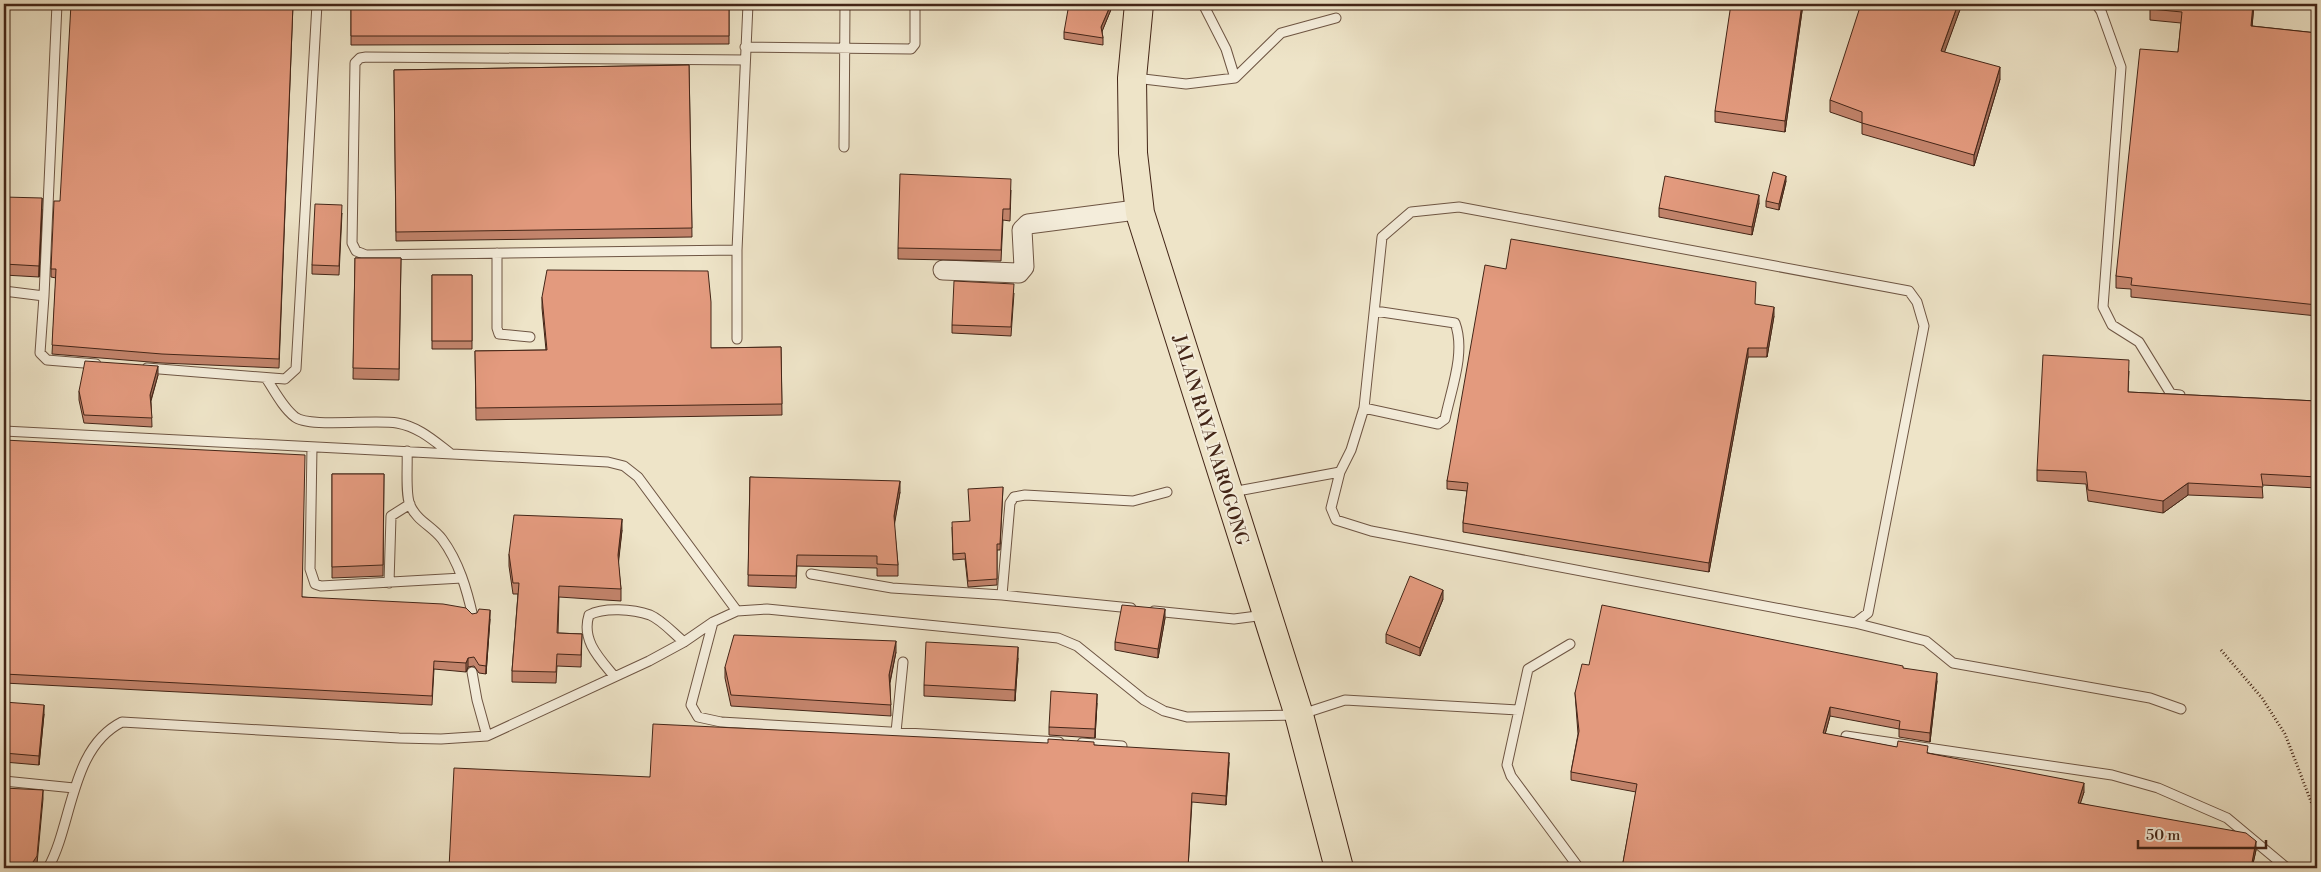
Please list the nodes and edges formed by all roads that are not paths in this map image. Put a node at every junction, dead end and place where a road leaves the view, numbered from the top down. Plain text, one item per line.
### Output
1 (56, 4) edge
2 (317, 4) edge
3 (748, 4) edge
4 (845, 4) edge
5 (915, 4) edge
6 (1140, 4) edge
7 (1203, 4) edge
8 (2096, 4) edge
9 (1336, 18) dead end
10 (745, 47) junction
11 (846, 48) junction
12 (744, 60) junction
13 (1132, 78) junction
14 (1235, 78) junction
15 (844, 147) dead end
16 (1140, 213) junction
17 (737, 250) junction
18 (497, 253) junction
19 (943, 270) dead end
20 (4, 291) edge
21 (44, 296) junction
22 (1375, 311) junction
23 (530, 337) dead end
24 (737, 339) dead end
25 (106, 365) edge
26 (136, 367) edge
27 (266, 378) junction
28 (2190, 396) edge
29 (1364, 408) junction
30 (4, 431) edge
31 (312, 446) junction
32 (407, 451) junction
33 (450, 453) junction
34 (1340, 472) junction
35 (1167, 492) dead end
36 (1227, 494) junction
37 (410, 504) junction
38 (812, 574) dead end
39 (462, 578) junction
40 (389, 583) junction
41 (1002, 595) junction
42 (738, 611) junction
43 (1266, 615) junction
44 (474, 617) edge
45 (713, 622) junction
46 (1855, 623) junction
47 (684, 642) junction
48 (1570, 644) dead end
49 (903, 662) dead end
50 (472, 672) dead end
51 (614, 676) junction
52 (2181, 709) dead end
53 (1518, 710) junction
54 (1299, 715) junction
55 (896, 732) junction
56 (487, 736) junction
57 (1846, 736) edge
58 (1122, 746) edge
59 (4, 781) edge
60 (74, 788) junction
61 (48, 868) edge
62 (1339, 868) edge
63 (1580, 868) edge
64 (2287, 868) edge

1 - 21 lane
2 - 27 lane
3 - 10 lane
4 - 11 lane
5 - 11 lane
6 - 13 main road, JALAN RAYA NAROGONG
7 - 14 lane
8 - 28 lane
9 - 14 lane
10 - 11 lane
10 - 12 lane
11 - 15 lane
12 - 17 lane
12 - 18 lane
13 - 14 lane
13 - 16 main road, JALAN RAYA NAROGONG
16 - 19 street
16 - 36 main road, JALAN RAYA NAROGONG
17 - 18 lane
17 - 24 lane
18 - 23 lane
20 - 21 lane
21 - 25 lane
22 - 29 lane
22 - 29 lane
22 - 46 lane
26 - 27 lane
27 - 33 lane
29 - 34 lane
30 - 31 lane
31 - 32 lane
31 - 40 lane
32 - 33 lane
32 - 37 lane
33 - 42 lane
34 - 36 lane
34 - 46 lane
35 - 41 lane
36 - 43 main road, JALAN RAYA NAROGONG
37 - 39 lane
37 - 40 lane
38 - 41 lane
39 - 40 lane
39 - 44 lane
41 - 43 lane
42 - 45 lane
42 - 54 lane
43 - 54 main road, JALAN RAYA NAROGONG
45 - 47 lane
45 - 55 lane
46 - 52 lane
47 - 51 lane
47 - 51 lane
48 - 53 lane
49 - 55 lane
50 - 56 lane
51 - 56 lane
53 - 54 lane
53 - 63 lane
54 - 62 main road, JALAN RAYA NAROGONG
55 - 58 lane
56 - 60 lane
57 - 64 lane
59 - 60 lane
60 - 61 lane

